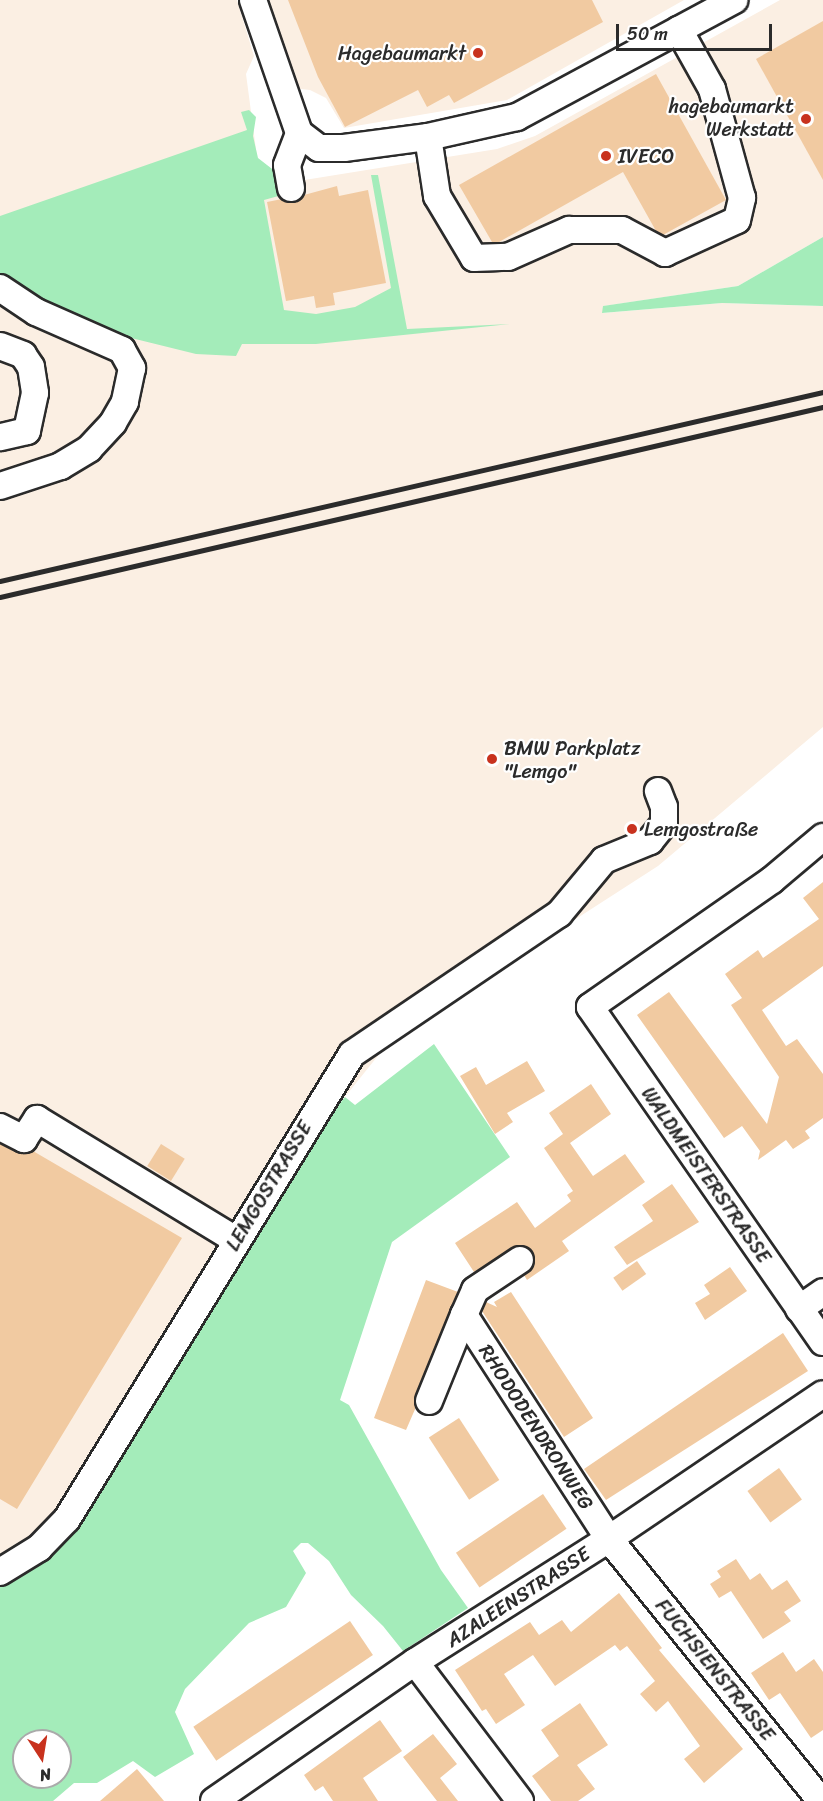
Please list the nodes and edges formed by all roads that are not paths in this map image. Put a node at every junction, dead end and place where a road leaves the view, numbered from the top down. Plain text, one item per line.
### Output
1 (253, 0) edge
2 (734, 0) edge
3 (679, 30) junction
4 (299, 133) junction
5 (428, 137) junction
6 (291, 188) dead end
7 (0, 288) edge
8 (0, 346) edge
9 (0, 437) edge
10 (0, 486) edge
11 (658, 791) dead end
12 (823, 837) edge
13 (0, 1127) edge
14 (236, 1240) junction
15 (520, 1260) dead end
16 (823, 1292) edge
17 (799, 1309) junction
18 (464, 1315) junction
19 (823, 1342) edge
20 (823, 1394) edge
21 (429, 1401) dead end
22 (609, 1539) junction
23 (0, 1572) edge
24 (415, 1662) junction
25 (214, 1801) edge
26 (520, 1801) edge
27 (821, 1801) edge

1 - 4 street
2 - 3 street
3 - 5 street
3 - 5 street
4 - 5 street
4 - 6 street
7 - 10 street
8 - 9 street
11 - 14 street, LEMGOSTRASSE
12 - 17 street, WALDMEISTERSTRASSE
13 - 14 street
14 - 23 street, LEMGOSTRASSE
15 - 18 street, RHODODENDRONWEG
16 - 17 street
17 - 19 street, WALDMEISTERSTRASSE
18 - 21 street, RHODODENDRONWEG
18 - 22 street, RHODODENDRONWEG
20 - 22 street, AZALEENSTRASSE
22 - 24 street, AZALEENSTRASSE
22 - 27 street, FUCHSIENSTRASSE
24 - 25 street, AZALEENSTRASSE
24 - 26 street

